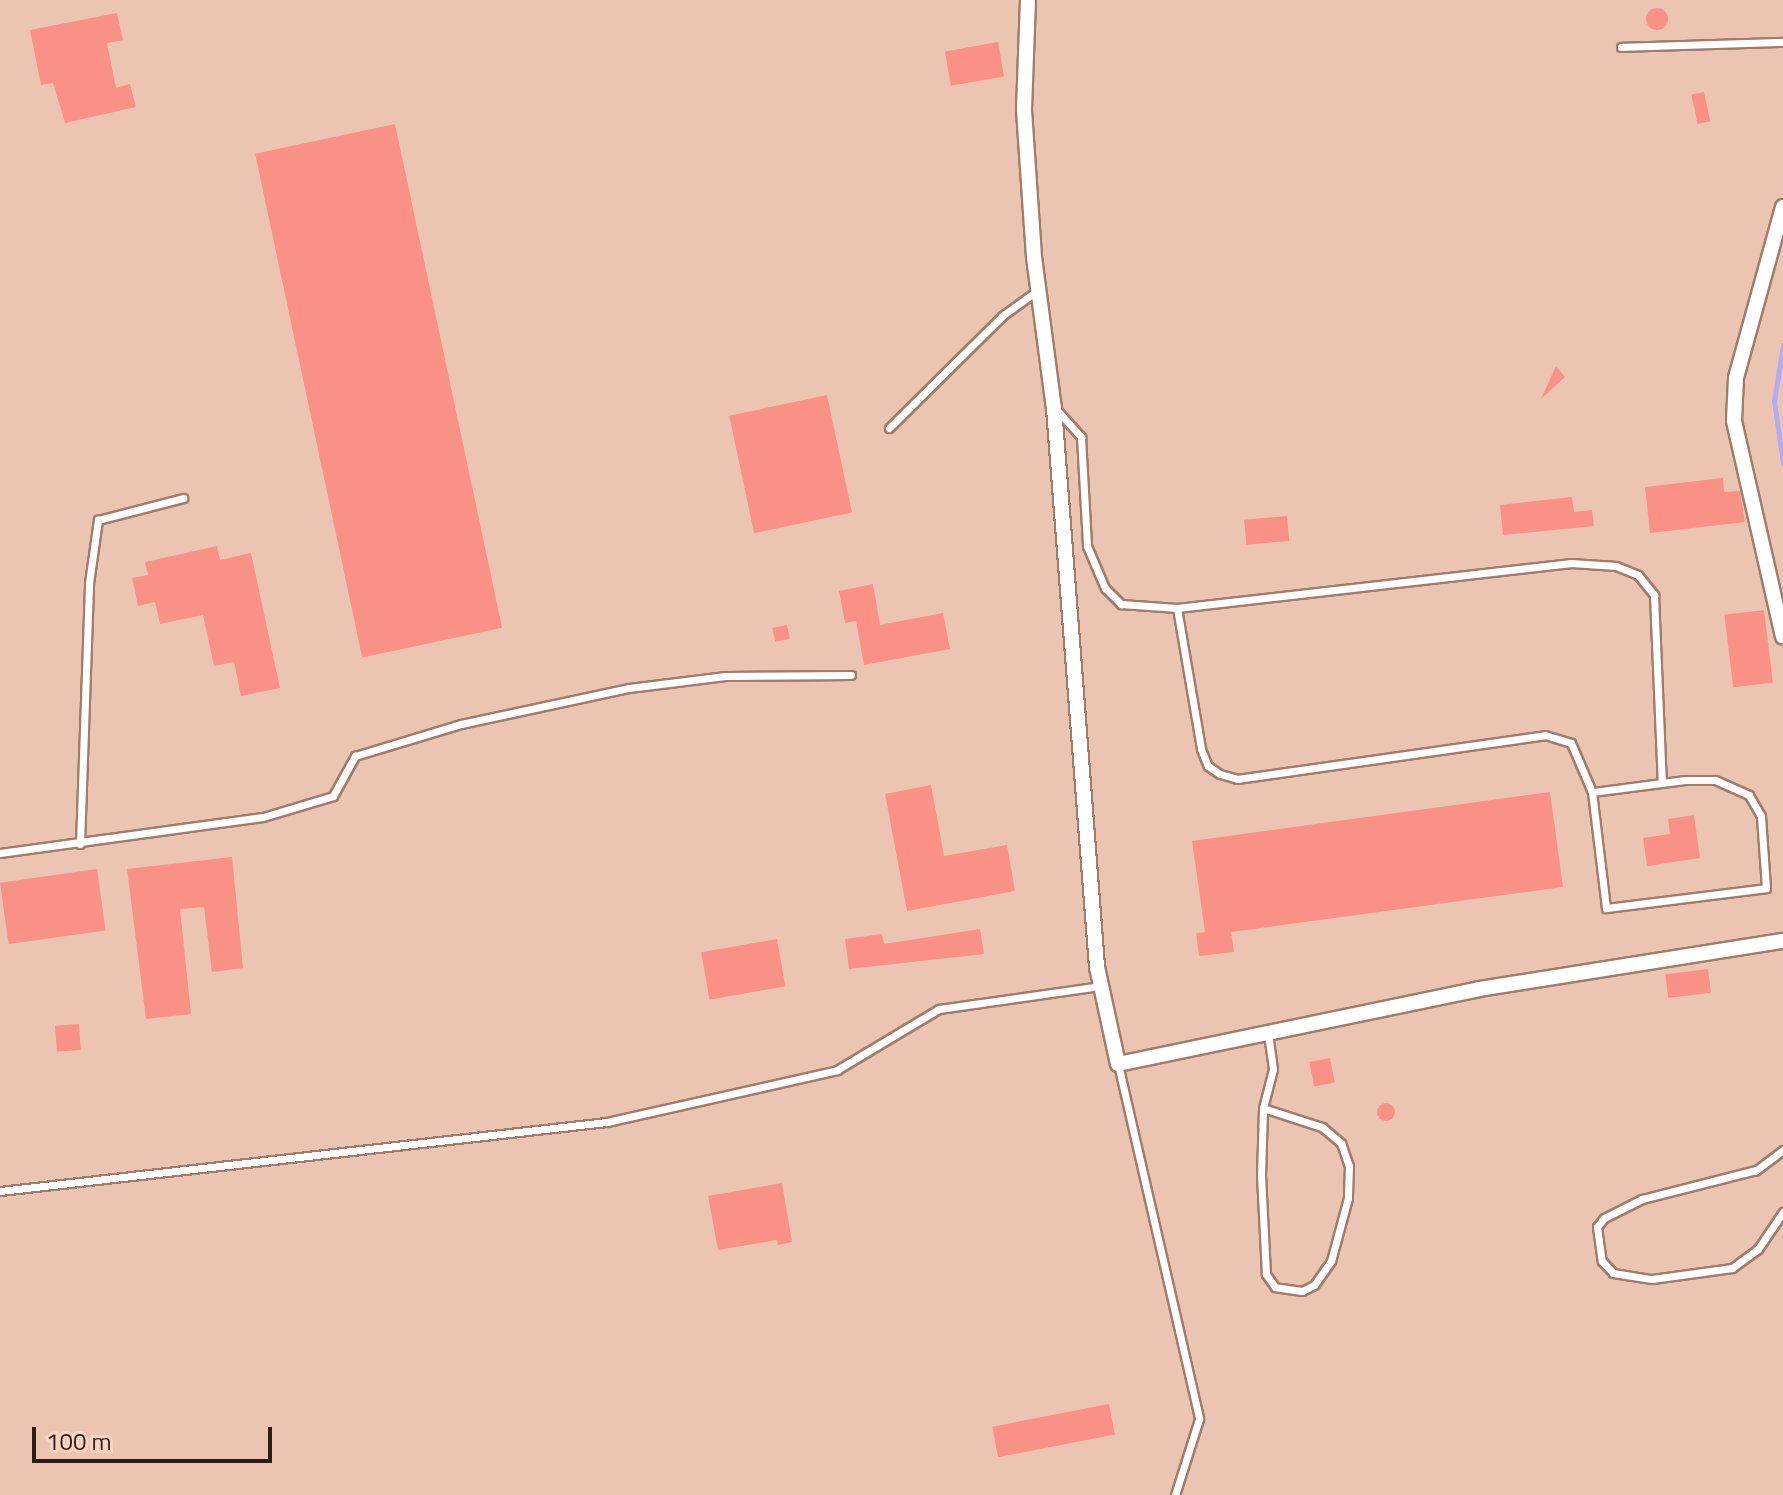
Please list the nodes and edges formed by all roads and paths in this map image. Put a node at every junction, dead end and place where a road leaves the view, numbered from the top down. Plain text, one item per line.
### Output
1 (1028, 0) edge
2 (1783, 42) edge
3 (1621, 47) dead end
4 (1783, 207) edge
5 (1039, 288) junction
6 (1054, 408) junction
7 (889, 428) dead end
8 (183, 498) dead end
9 (1177, 608) junction
10 (1783, 637) edge
11 (851, 675) dead end
12 (1662, 783) junction
13 (1592, 792) junction
14 (80, 844) junction
15 (0, 853) edge
16 (1783, 941) edge
17 (1101, 986) junction
18 (1267, 1029) junction
19 (1118, 1064) junction
20 (1263, 1108) junction
21 (1783, 1150) edge
22 (0, 1191) edge
23 (1783, 1212) edge
24 (1175, 1495) edge

1 - 5 street
2 - 3 lane
4 - 10 street
5 - 6 street
5 - 7 lane
6 - 9 lane
6 - 17 street
8 - 14 lane
9 - 12 lane
9 - 13 lane
11 - 14 lane
12 - 13 lane
12 - 13 lane
14 - 15 lane
16 - 18 street
17 - 19 street
17 - 22 lane
18 - 19 street
18 - 20 lane
19 - 24 lane
20 - 20 lane
21 - 23 lane

